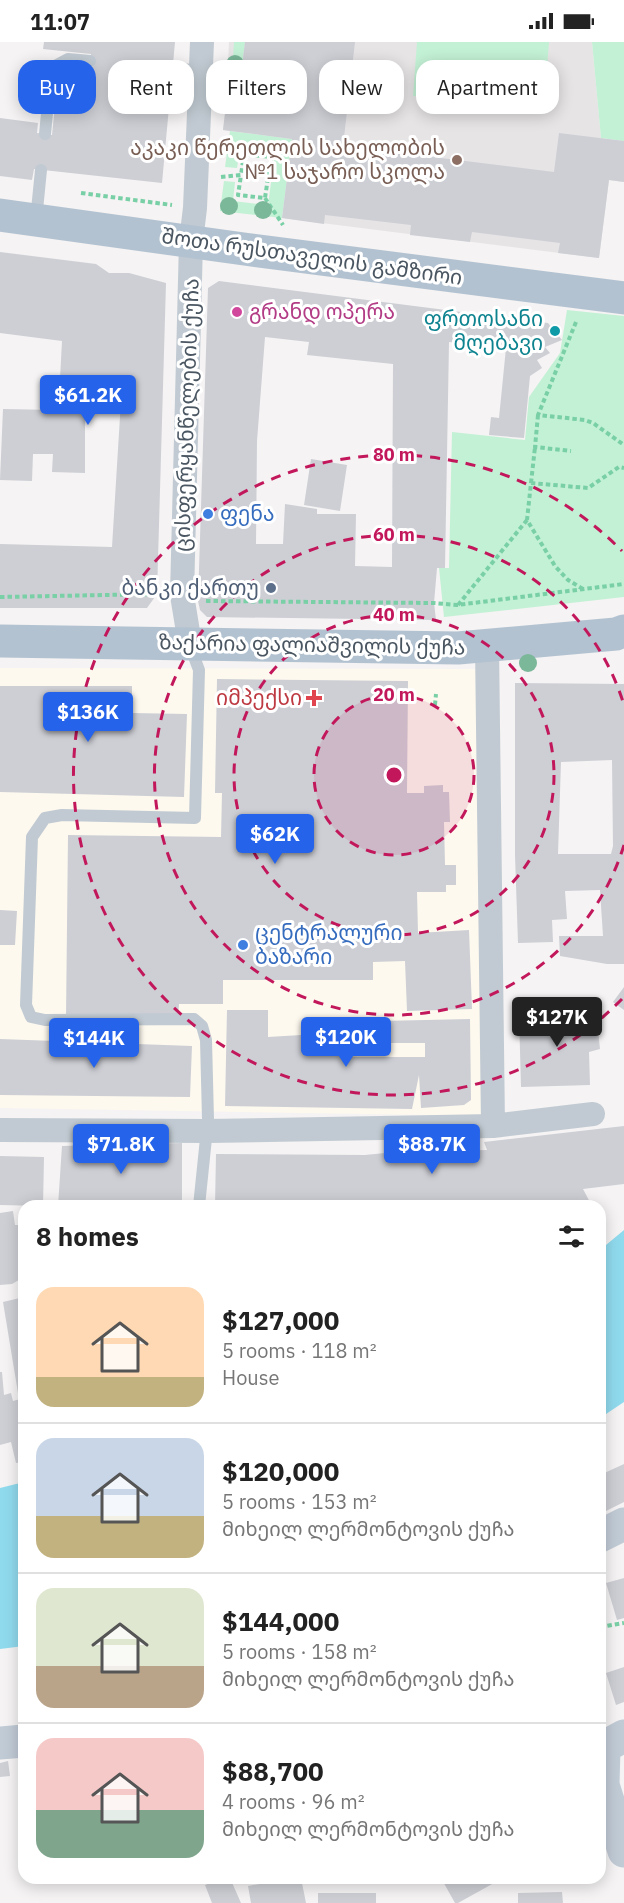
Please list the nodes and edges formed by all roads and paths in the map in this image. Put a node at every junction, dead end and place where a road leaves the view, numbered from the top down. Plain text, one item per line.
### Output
1 (202, 42) edge
2 (65, 60) edge
3 (83, 60) edge
4 (194, 79) edge
5 (200, 82) junction
6 (194, 84) edge
7 (47, 114) edge
8 (45, 134) dead end
9 (41, 170) dead end
10 (241, 175) junction
11 (217, 177) dead end
12 (265, 198) junction
13 (0, 215) edge
14 (36, 220) junction
15 (284, 226) dead end
16 (191, 241) junction
17 (624, 297) edge
18 (575, 321) dead end
19 (538, 415) junction
20 (624, 445) edge
21 (535, 447) junction
22 (571, 451) dead end
23 (624, 468) edge
24 (531, 483) junction
25 (526, 520) junction
26 (624, 583) edge
27 (583, 590) junction
28 (158, 594) dead end
29 (0, 597) edge
30 (198, 601) dead end
31 (457, 605) junction
32 (621, 633) edge
33 (0, 641) edge
34 (190, 644) junction
35 (487, 646) junction
36 (436, 694) dead end
37 (435, 705) dead end
38 (593, 1114) dead end
39 (493, 1126) junction
40 (0, 1130) edge
41 (207, 1131) junction
42 (201, 1200) edge
43 (624, 1524) edge
44 (606, 1533) edge
45 (624, 1623) edge
46 (606, 1626) edge
47 (624, 1736) edge
48 (18, 1742) edge
49 (0, 1743) edge
50 (606, 1746) edge
51 (606, 1797) edge
52 (624, 1851) edge

1 - 5 street, ცისფერყანწელების ქუჩა
2 - 3 lane
4 - 5 lane
5 - 6 lane
5 - 16 street, ცისფერყანწელების ქუჩა
7 - 8 lane
9 - 14 lane
10 - 11 path
10 - 12 path
10 - 12 path
12 - 15 path
13 - 14 main road, შოთა რუსთაველის გამზირი
14 - 16 main road, შოთა რუსთაველის გამზირი
16 - 17 main road, შოთა რუსთაველის გამზირი
16 - 34 street, ცისფერყანწელების ქუჩა
18 - 19 path
19 - 20 path
19 - 21 path
21 - 22 path
21 - 24 path
23 - 24 path
24 - 25 path
25 - 27 path
25 - 31 path
26 - 27 path
27 - 31 path
28 - 29 path
30 - 31 path
32 - 35 main road, ზაქარია ფალიაშვილის ქუჩა
33 - 34 main road, ზაქარია ფალიაშვილის ქუჩა
34 - 35 main road, ზაქარია ფალიაშვილის ქუჩა
34 - 41 lane
35 - 39 street
36 - 37 path
38 - 39 street
39 - 41 street
40 - 41 street
41 - 42 lane
43 - 44 street
45 - 46 path
47 - 50 street
48 - 49 street
51 - 52 street

